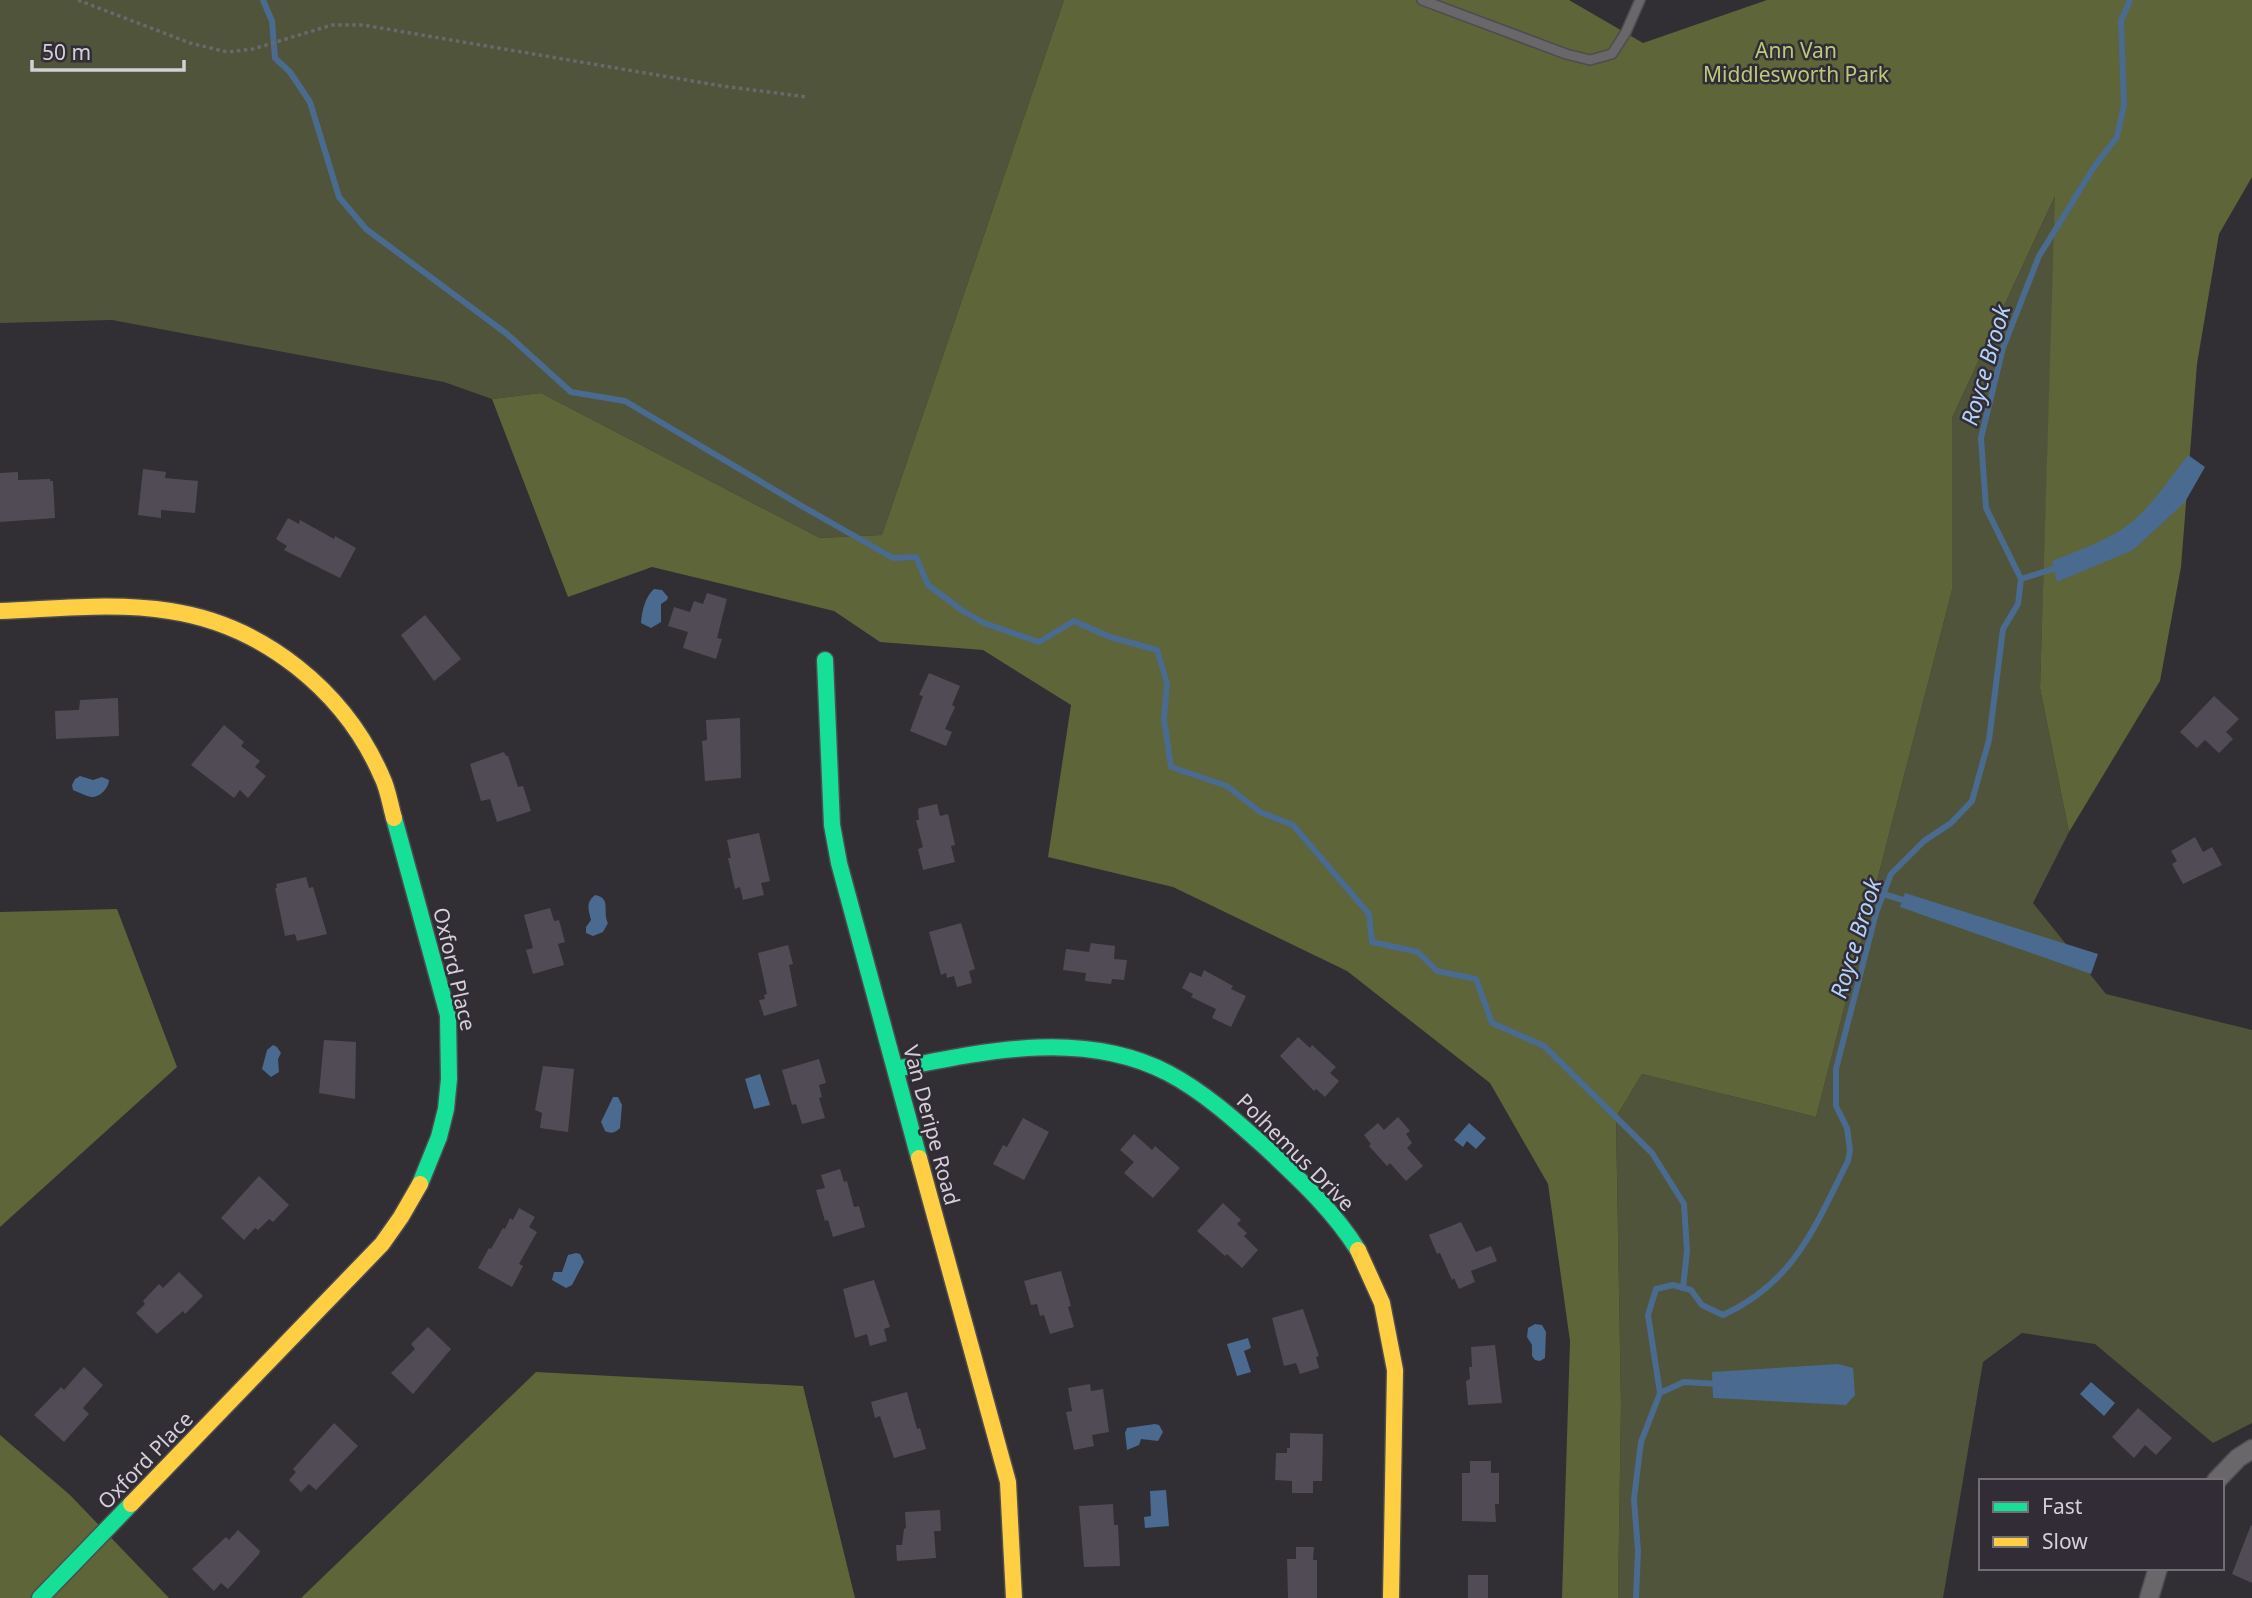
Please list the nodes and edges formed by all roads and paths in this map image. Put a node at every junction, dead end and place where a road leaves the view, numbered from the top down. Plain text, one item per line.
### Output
1 (78, 0) edge
2 (1422, 0) edge
3 (1640, 0) edge
4 (807, 97) dead end
5 (0, 611) edge
6 (825, 660) dead end
7 (895, 1069) junction
8 (2252, 1449) edge
9 (2218, 1479) edge
10 (2157, 1570) edge
11 (40, 1598) edge
12 (1014, 1598) edge
13 (1391, 1598) edge
14 (2149, 1598) edge

1 - 4 path
2 - 3 lane
5 - 11 street, Oxford Place
6 - 7 street, Van Deripe Road
7 - 12 street, Van Deripe Road
7 - 13 street, Polhemus Drive
8 - 9 street
10 - 14 street

